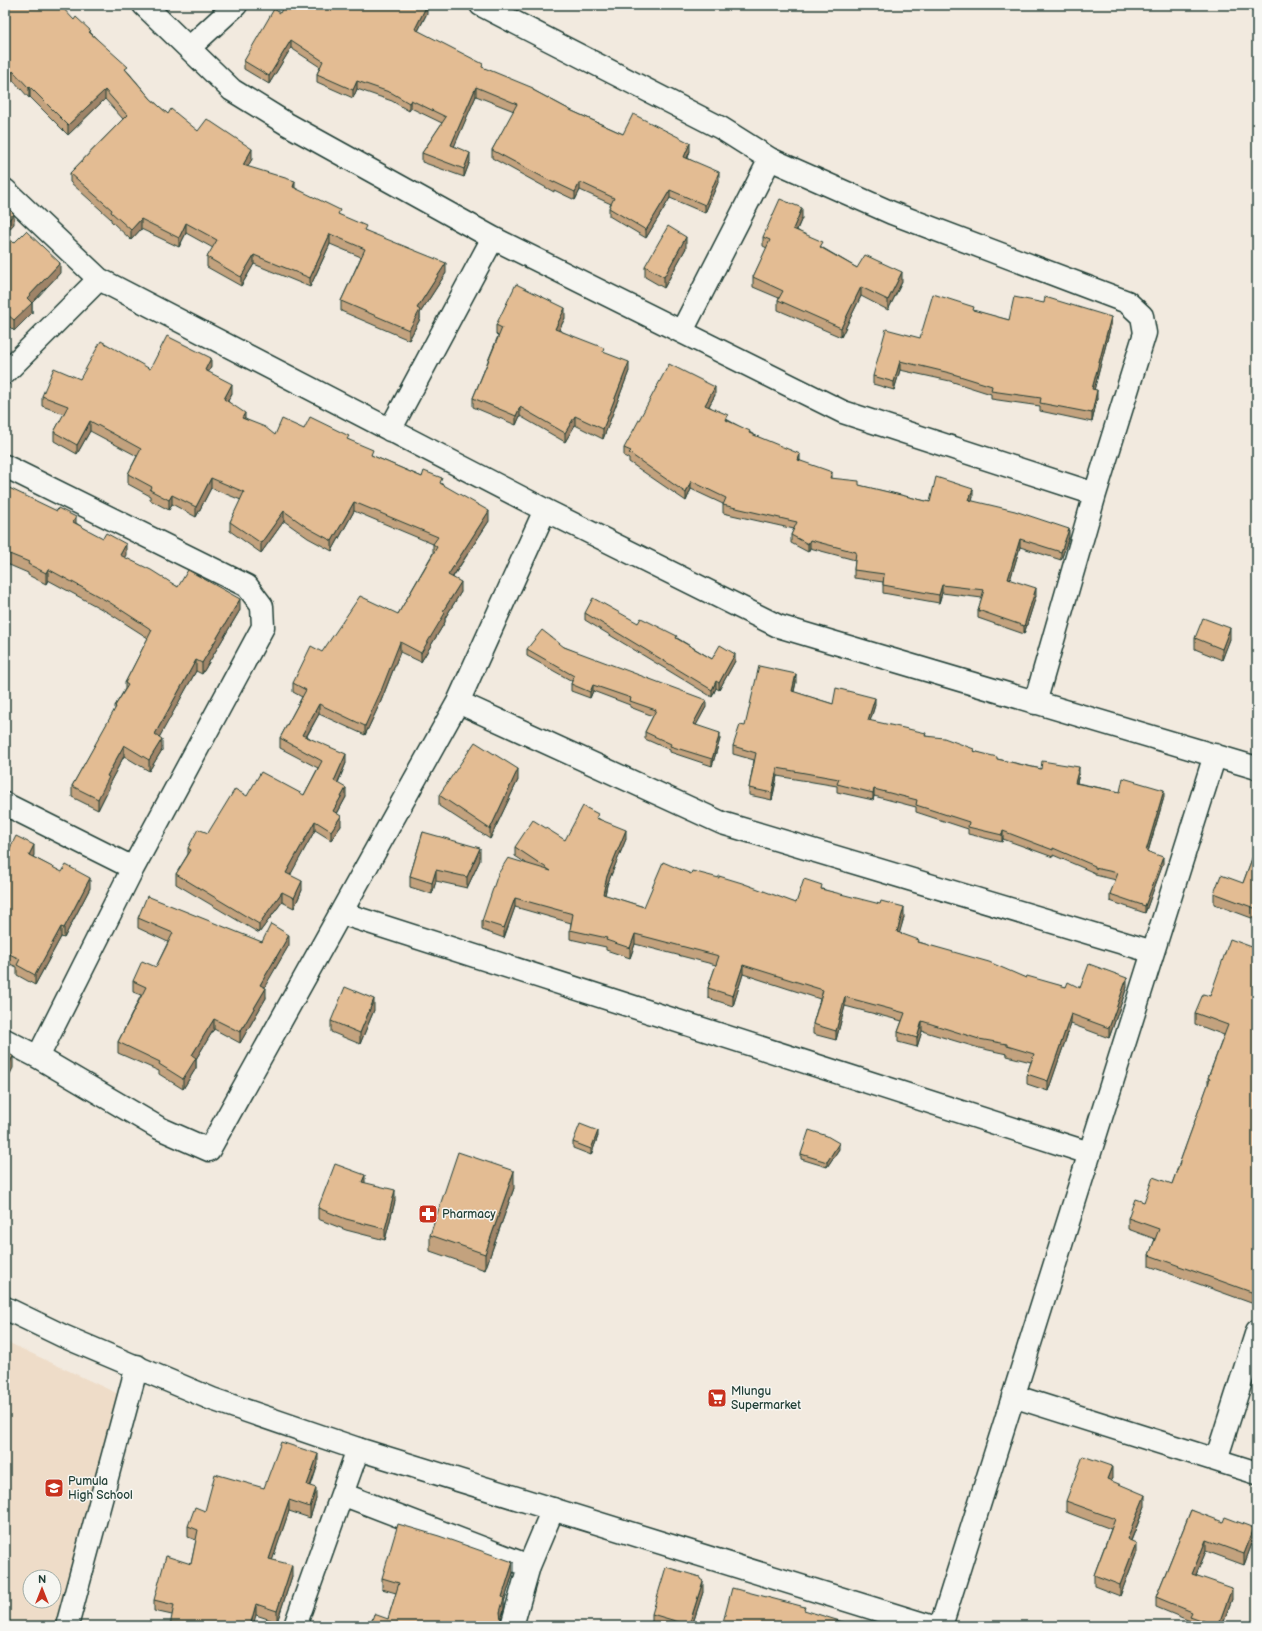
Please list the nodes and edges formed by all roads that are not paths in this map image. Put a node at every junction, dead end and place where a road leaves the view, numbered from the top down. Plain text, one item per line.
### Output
1 (144, 5) edge
2 (236, 5) edge
3 (481, 5) edge
4 (189, 48) junction
5 (770, 159) junction
6 (5, 190) edge
7 (492, 238) junction
8 (100, 279) junction
9 (682, 331) junction
10 (5, 374) edge
11 (390, 430) junction
12 (5, 466) edge
13 (1095, 494) junction
14 (545, 510) junction
15 (458, 702) junction
16 (1035, 703) junction
17 (1215, 755) junction
18 (1257, 768) edge
19 (5, 804) edge
20 (133, 868) junction
21 (341, 913) junction
22 (1153, 952) junction
23 (5, 1040) edge
24 (38, 1057) junction
25 (1089, 1153) junction
26 (5, 1308) edge
27 (1257, 1331) edge
28 (137, 1366) junction
29 (1013, 1396) junction
30 (358, 1449) junction
31 (1216, 1460) junction
32 (1257, 1473) edge
33 (342, 1494) junction
34 (553, 1509) junction
35 (529, 1566) junction
36 (67, 1626) edge
37 (295, 1626) edge
38 (512, 1626) edge
39 (930, 1626) edge
40 (941, 1626) edge

1 - 4 street
2 - 4 street
3 - 5 street
4 - 7 street
5 - 9 street
5 - 13 street
6 - 8 street
7 - 9 street
7 - 11 street
8 - 10 street
8 - 11 street
9 - 13 street
11 - 14 street
12 - 20 street
13 - 16 street
14 - 15 street
14 - 16 street
15 - 21 street
15 - 22 street
16 - 17 street
17 - 18 street
17 - 22 street
19 - 20 street
20 - 24 street
21 - 24 street
21 - 25 street
22 - 25 street
23 - 24 street
25 - 29 street
26 - 28 street
27 - 31 street
28 - 30 street
28 - 36 street
29 - 31 street
29 - 40 street
30 - 33 street
30 - 34 street
31 - 32 street
33 - 35 street
33 - 37 street
34 - 35 street
34 - 39 street
35 - 38 street

